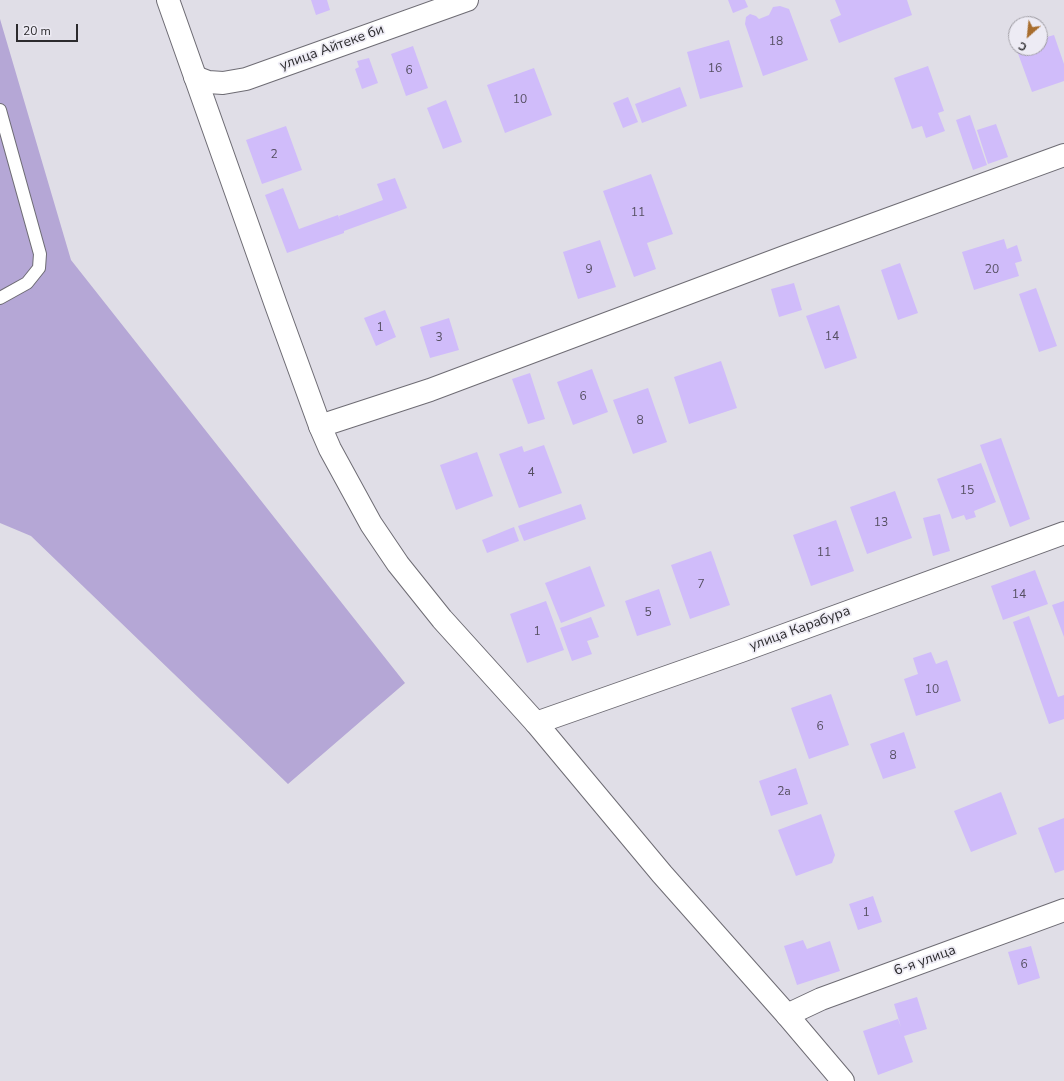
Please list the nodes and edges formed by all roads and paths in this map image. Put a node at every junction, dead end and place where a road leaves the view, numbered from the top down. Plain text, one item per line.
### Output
1 (168, 0) edge
2 (467, 0) edge
3 (195, 77) junction
4 (0, 110) edge
5 (1064, 155) edge
6 (0, 298) edge
7 (320, 426) junction
8 (1064, 532) edge
9 (536, 723) junction
10 (1064, 910) edge
11 (787, 1015) junction
12 (843, 1081) edge

1 - 3 street
2 - 3 street, улица Айтеке би
3 - 7 street
4 - 6 lane
5 - 7 street
7 - 9 street
8 - 9 street, улица Карабура
9 - 11 street
10 - 11 street, 6-я улица
11 - 12 street

